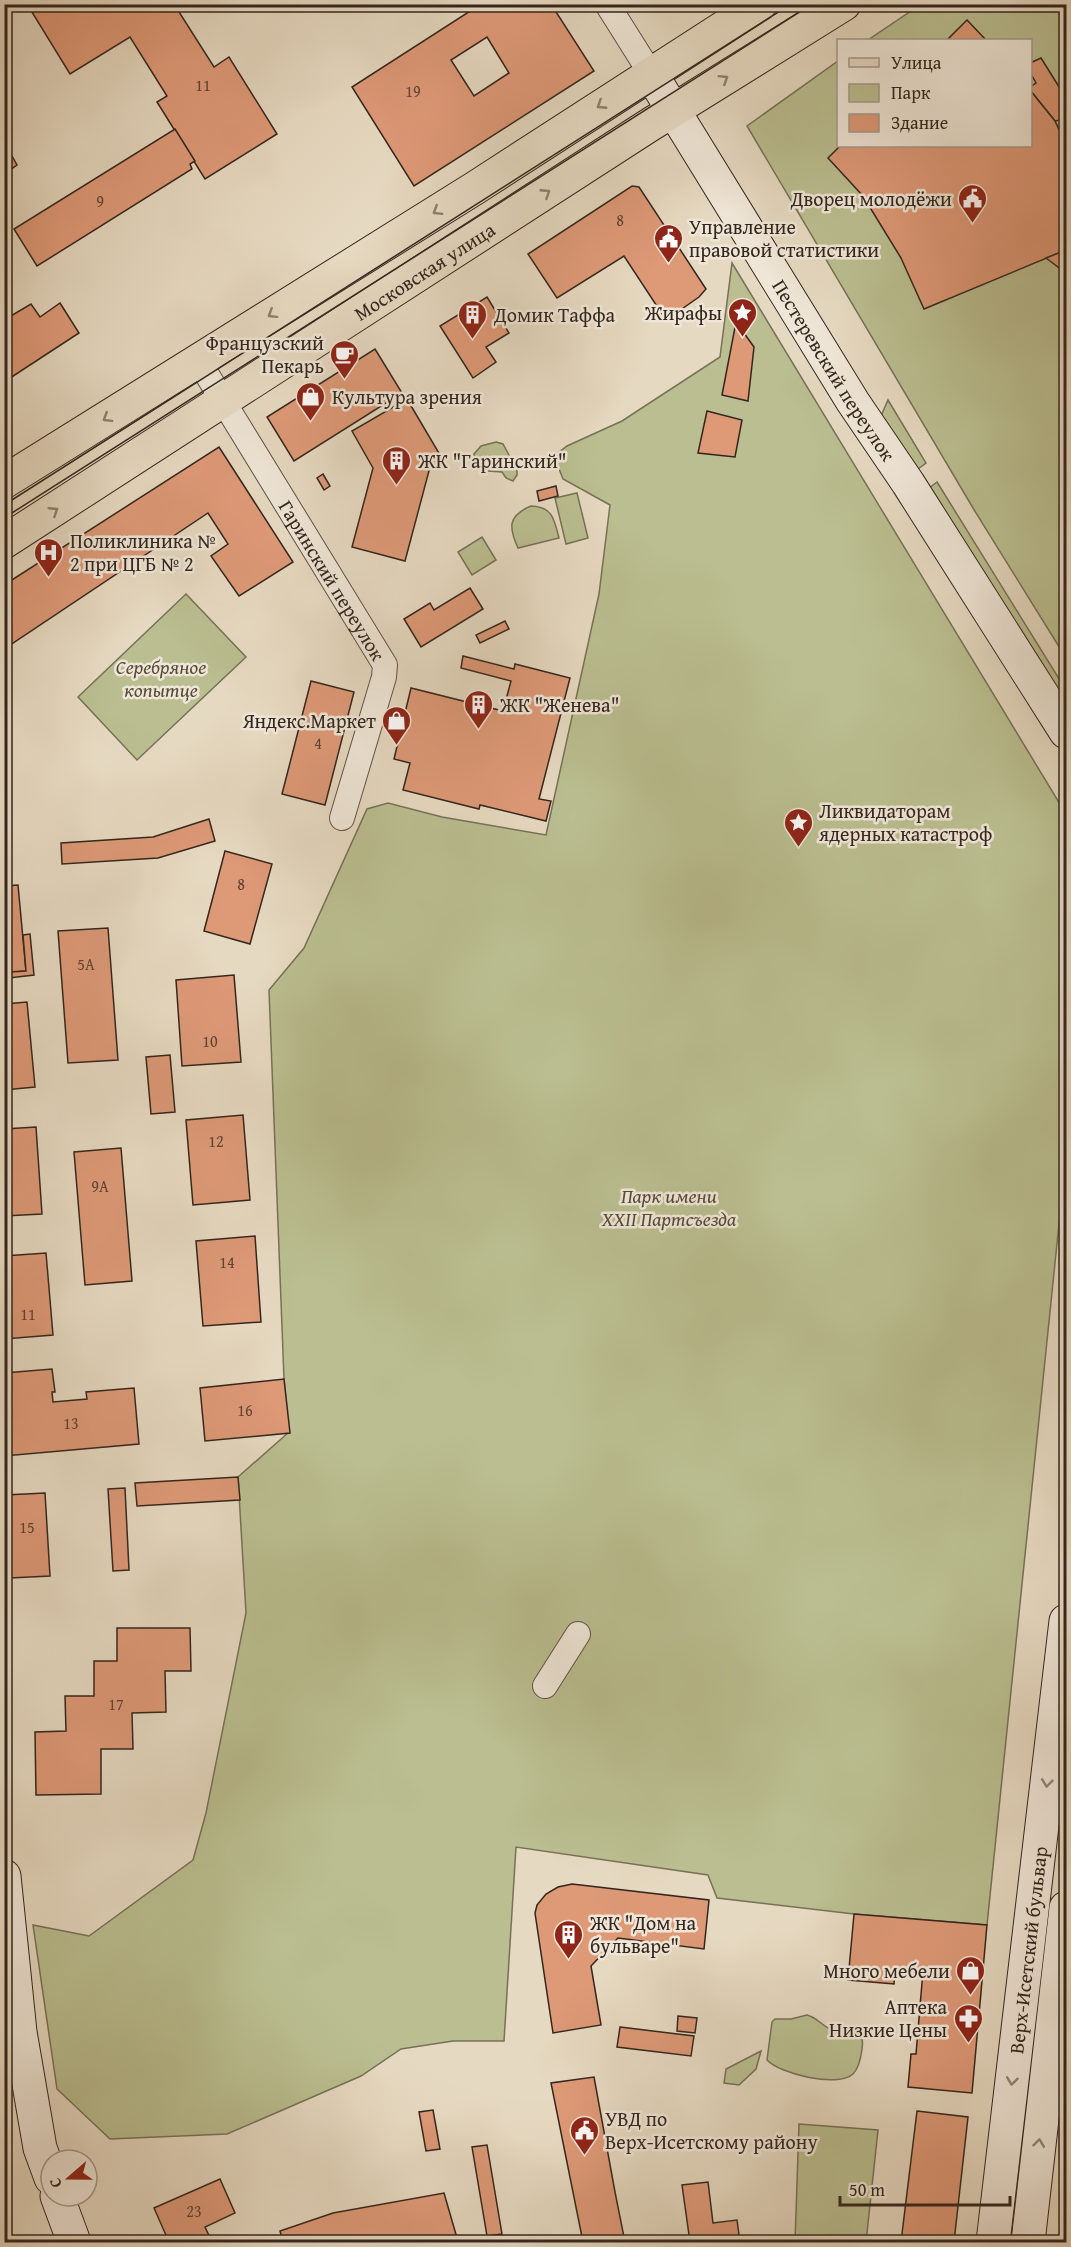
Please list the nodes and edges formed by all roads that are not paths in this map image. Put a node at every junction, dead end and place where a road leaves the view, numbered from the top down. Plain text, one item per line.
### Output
1 (607, 4) edge
2 (760, 4) edge
3 (844, 4) edge
4 (651, 74) junction
5 (675, 110) junction
6 (198, 360) junction
7 (224, 402) junction
8 (4, 482) edge
9 (4, 542) edge
10 (1066, 732) edge
11 (342, 818) dead end
12 (1066, 1621) edge
13 (578, 1634) dead end
14 (545, 1686) dead end
15 (4, 1876) edge
16 (1066, 1908) edge
17 (12, 2033) edge
18 (40, 2148) edge
19 (61, 2208) edge
20 (74, 2242) edge
21 (993, 2242) edge
22 (1028, 2242) edge

1 - 4 street, Пестеревский переулок
2 - 4 main road
5 -> 3 main road, Московская улица
4 - 5 main road, Пестеревский переулок
4 -> 6 main road
7 -> 5 main road, Московская улица
5 - 10 main road, Пестеревский переулок
6 - 7 street, Гаринский переулок
6 -> 8 main road
9 -> 7 main road, Московская улица
7 - 11 street, Гаринский переулок
12 -> 21 main road, Верх-Исетский бульвар
13 - 14 street
15 - 17 main road
22 -> 16 main road, Верх-Исетский бульвар
17 - 18 main road
19 - 20 main road

